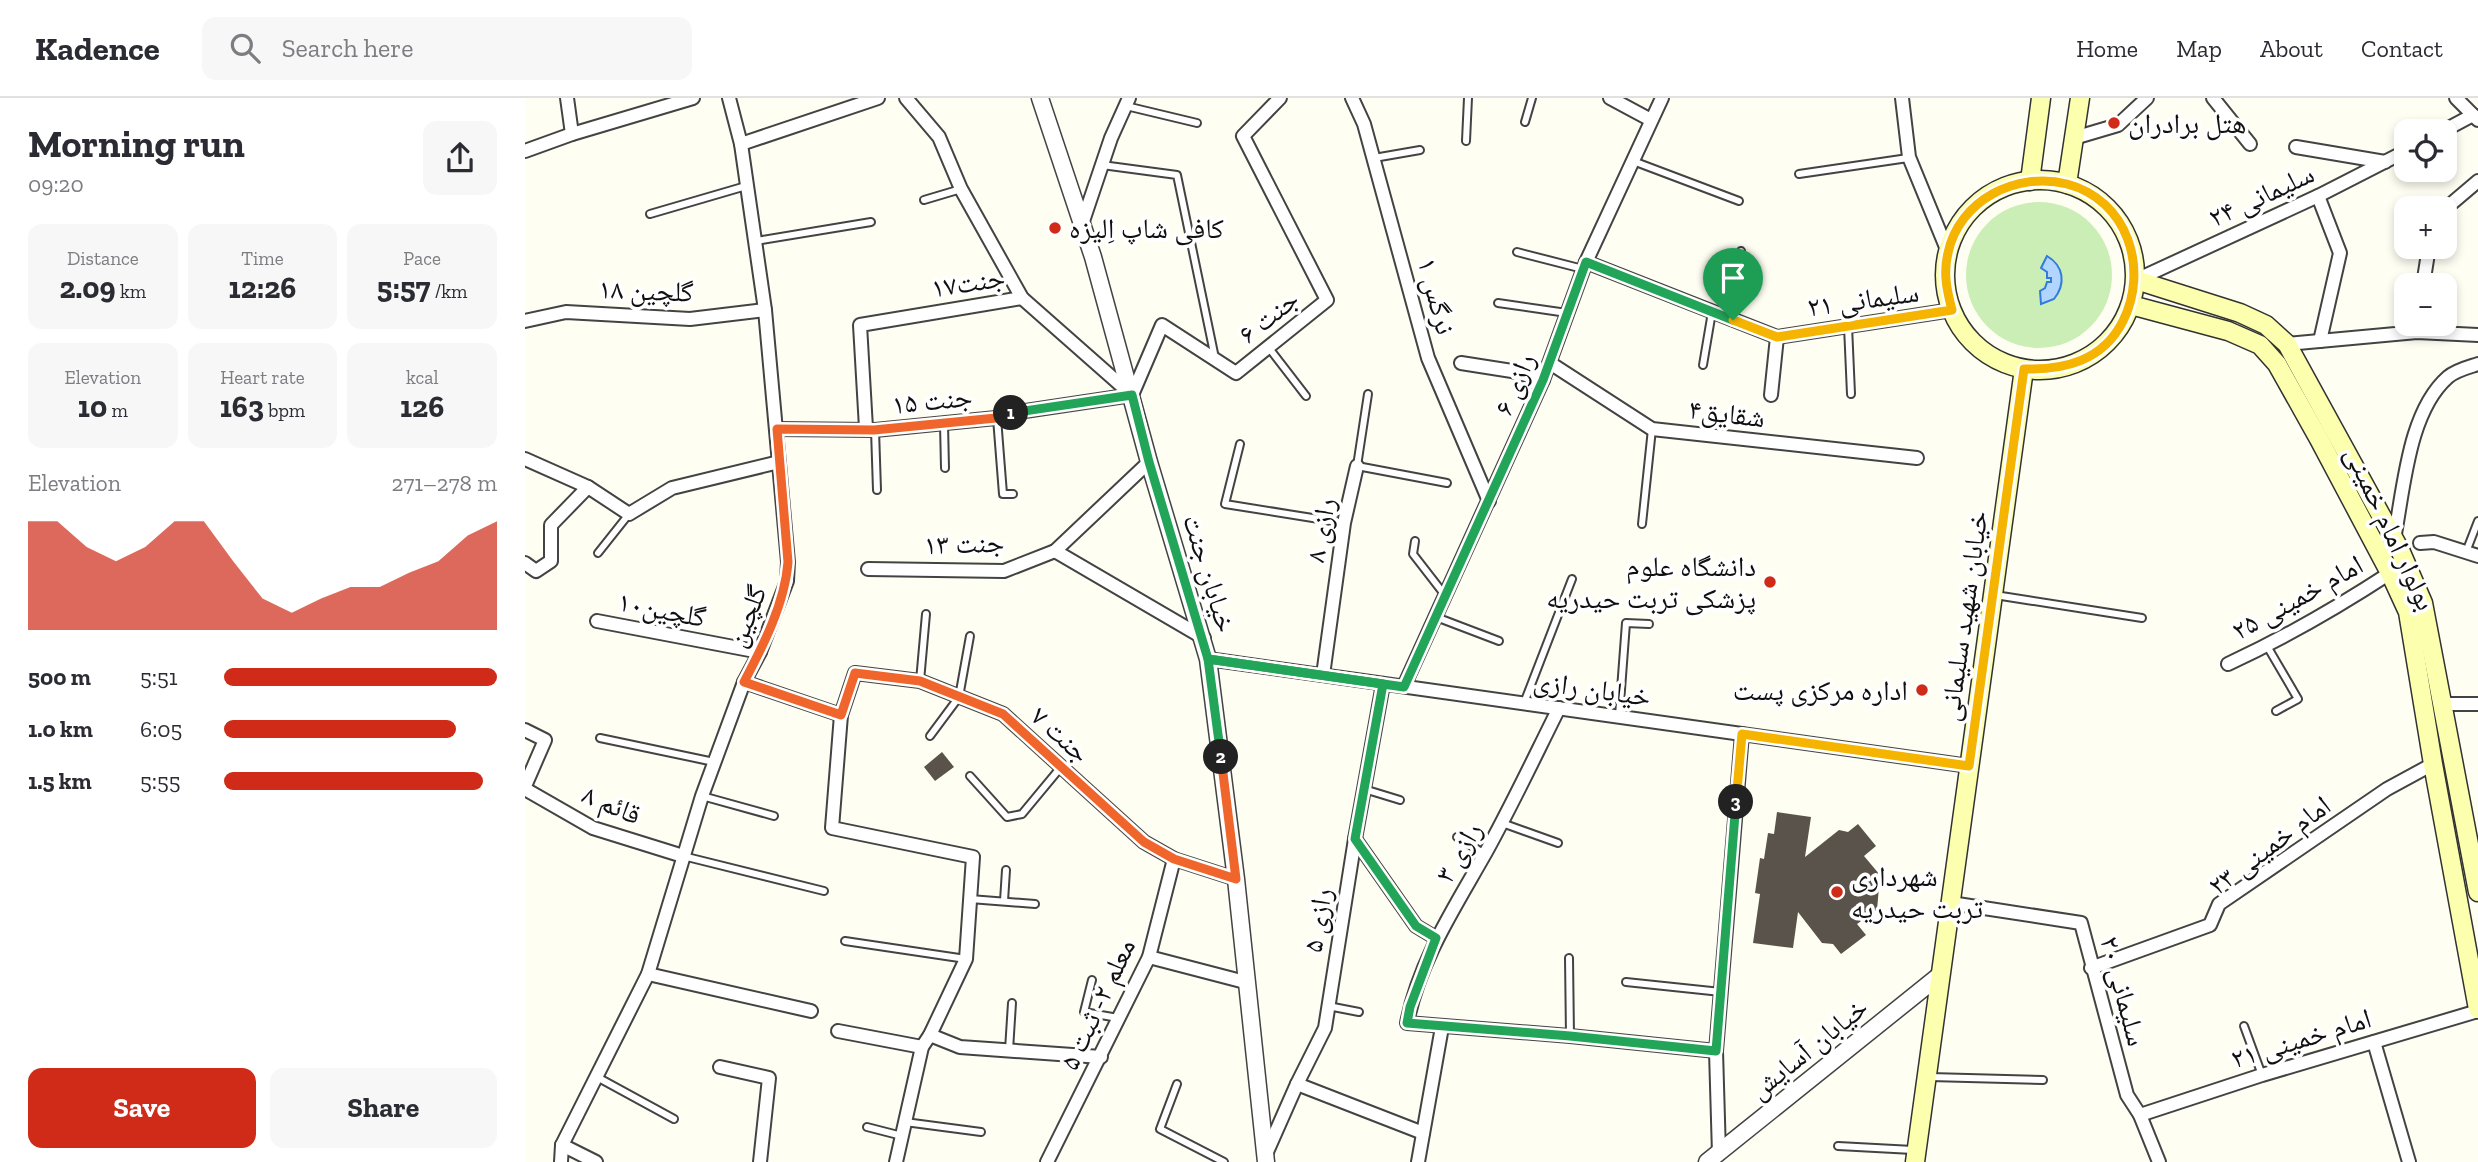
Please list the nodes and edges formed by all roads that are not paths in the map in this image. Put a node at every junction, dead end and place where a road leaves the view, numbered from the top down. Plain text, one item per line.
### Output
1 (567, 98) edge
2 (693, 98) edge
3 (729, 98) edge
4 (878, 98) edge
5 (906, 98) edge
6 (1040, 98) edge
7 (1280, 98) edge
8 (1352, 98) edge
9 (1468, 98) edge
10 (1532, 98) edge
11 (1610, 98) edge
12 (1662, 98) edge
13 (1902, 98) edge
14 (2041, 98) edge
15 (2080, 98) edge
16 (2147, 98) edge
17 (2213, 98) edge
18 (1127, 102) edge
19 (2469, 107) edge
20 (2456, 119) edge
21 (1651, 120) junction
22 (1525, 122) dead end
23 (1197, 123) dead end
24 (572, 134) junction
25 (2074, 138) junction
26 (1465, 141) dead end
27 (741, 144) junction
28 (2250, 144) dead end
29 (2296, 147) dead end
30 (1420, 150) dead end
31 (525, 151) edge
32 (1909, 157) junction
33 (2394, 157) edge
34 (1373, 158) junction
35 (1632, 160) junction
36 (2385, 162) junction
37 (1102, 165) junction
38 (1799, 174) dead end
39 (2030, 181) junction
40 (2478, 181) edge
41 (2067, 184) junction
42 (746, 186) junction
43 (961, 189) junction
44 (2318, 196) junction
45 (2457, 199) edge
46 (924, 200) dead end
47 (1739, 201) dead end
48 (650, 214) dead end
49 (871, 222) dead end
50 (1082, 224) junction
51 (754, 241) junction
52 (1517, 251) dead end
53 (1741, 251) dead end
54 (1948, 252) junction
55 (1584, 266) junction
56 (2136, 280) junction
57 (1022, 298) junction
58 (1498, 303) dead end
59 (2131, 305) junction
60 (765, 310) junction
61 (1952, 310) junction
62 (1712, 312) junction
63 (1567, 313) junction
64 (1733, 320) junction
65 (525, 321) edge
66 (1848, 326) junction
67 (2394, 331) edge
68 (2457, 333) edge
69 (2478, 335) edge
70 (1777, 337) junction
71 (2320, 341) junction
72 (2287, 344) junction
73 (1269, 348) junction
74 (1216, 360) junction
75 (1461, 363) dead end
76 (1550, 363) junction
77 (2478, 364) edge
78 (1703, 365) dead end
79 (2024, 369) junction
80 (1543, 380) junction
81 (1368, 394) dead end
82 (1851, 394) dead end
83 (1132, 395) junction
84 (1771, 395) dead end
85 (1306, 396) dead end
86 (996, 418) junction
87 (944, 424) junction
88 (777, 429) junction
89 (870, 429) junction
90 (1652, 429) junction
91 (1240, 444) dead end
92 (525, 458) edge
93 (1917, 458) dead end
94 (779, 462) junction
95 (1149, 462) junction
96 (1357, 466) junction
97 (945, 468) dead end
98 (1447, 483) dead end
99 (588, 487) junction
100 (877, 490) dead end
101 (1013, 494) dead end
102 (1489, 501) junction
103 (629, 514) junction
104 (2478, 522) edge
105 (1344, 523) junction
106 (1642, 524) dead end
107 (2394, 539) junction
108 (1415, 541) dead end
109 (2420, 543) dead end
110 (1055, 551) junction
111 (598, 553) dead end
112 (2472, 554) edge
113 (525, 563) edge
114 (868, 569) dead end
115 (2390, 573) junction
116 (1572, 579) dead end
117 (1993, 595) junction
118 (1446, 596) junction
119 (926, 614) dead end
120 (1436, 617) junction
121 (2141, 618) dead end
122 (597, 621) dead end
123 (1649, 624) dead end
124 (970, 636) dead end
125 (1204, 638) junction
126 (1499, 641) dead end
127 (2267, 646) junction
128 (759, 652) junction
129 (1208, 659) junction
130 (2228, 664) dead end
131 (1323, 675) junction
132 (920, 681) junction
133 (744, 682) junction
134 (1383, 684) junction
135 (1404, 687) junction
136 (959, 697) junction
137 (1524, 703) junction
138 (2444, 704) junction
139 (2478, 704) edge
140 (1559, 708) junction
141 (2276, 711) dead end
142 (841, 715) junction
143 (1619, 717) junction
144 (525, 730) edge
145 (1742, 734) junction
146 (930, 736) dead end
147 (600, 738) dead end
148 (2451, 748) junction
149 (2432, 758) junction
150 (714, 762) junction
151 (1969, 766) junction
152 (1061, 767) junction
153 (970, 776) dead end
154 (525, 787) edge
155 (1363, 789) junction
156 (702, 796) junction
157 (1400, 800) dead end
158 (774, 816) dead end
159 (1502, 823) junction
160 (1457, 837) dead end
161 (1355, 839) junction
162 (1558, 843) dead end
163 (1485, 854) junction
164 (683, 856) junction
165 (1174, 859) junction
166 (1006, 870) dead end
167 (1236, 879) junction
168 (824, 891) dead end
169 (2478, 892) edge
170 (970, 899) junction
171 (1005, 901) junction
172 (1951, 903) junction
173 (1035, 904) dead end
174 (1436, 938) junction
175 (845, 941) dead end
176 (1149, 957) junction
177 (1569, 958) dead end
178 (965, 960) junction
179 (2091, 968) junction
180 (649, 974) junction
181 (1941, 975) junction
182 (1092, 980) dead end
183 (1245, 982) junction
184 (1626, 982) dead end
185 (1721, 992) junction
186 (1012, 1003) dead end
187 (1328, 1006) junction
188 (2478, 1010) edge
189 (811, 1011) dead end
190 (1359, 1012) dead end
191 (1120, 1018) junction
192 (2244, 1026) dead end
193 (1442, 1027) junction
194 (838, 1031) dead end
195 (930, 1035) junction
196 (1570, 1036) junction
197 (2374, 1042) junction
198 (922, 1047) junction
199 (1009, 1051) junction
200 (1716, 1051) junction
201 (1101, 1056) junction
202 (720, 1067) dead end
203 (2262, 1074) junction
204 (597, 1077) junction
205 (1926, 1077) junction
206 (2043, 1080) dead end
207 (1177, 1084) dead end
208 (1297, 1084) junction
209 (2140, 1115) junction
210 (674, 1119) dead end
211 (905, 1122) junction
212 (867, 1127) dead end
213 (981, 1132) dead end
214 (1423, 1133) junction
215 (902, 1136) junction
216 (562, 1145) junction
217 (1838, 1146) dead end
218 (1916, 1156) edge
219 (1266, 1158) edge
220 (1713, 1158) edge
221 (561, 1162) edge
222 (596, 1162) edge
223 (760, 1162) edge
224 (896, 1162) edge
225 (1047, 1162) edge
226 (1224, 1162) edge
227 (1418, 1162) edge
228 (2159, 1162) edge
229 (2409, 1162) edge

1 - 24 street
2 - 24 street
3 - 27 street, گلچین
4 - 27 street
5 - 43 street
6 - 50 street, خیابان جنت
7 - 73 street, جنت ۶
8 - 34 street, نرگس ۱
9 - 26 lane
10 - 22 lane
11 - 21 street
12 - 21 street, رازی ۶
13 - 32 street
14 - 39 main road
15 - 25 main road
16 - 25 street
17 - 28 street
18 - 23 lane
18 - 37 street
19 - 20 street
21 - 35 street, رازی ۶
24 - 31 street
25 - 41 main road
27 - 42 street, گلچین
29 - 36 street
30 - 34 lane
32 - 38 lane
32 - 54 street
33 - 36 street, سلیمانی ۲۴
34 - 102 street, نرگس ۱
35 - 47 lane
35 - 55 street, رازی ۶
36 - 44 street, سلیمانی ۲۴
37 - 50 street
37 - 74 lane
39 - 41 main road
39 - 54 main road
40 - 45 street
41 - 56 main road
42 - 48 lane
42 - 51 street, گلچین
43 - 46 lane
43 - 57 street
44 - 56 street, سلیمانی ۲۴
44 - 71 street
49 - 51 lane
50 - 83 street, خیابان جنت
51 - 60 street, گلچین
52 - 55 lane
53 - 64 lane
54 - 61 main road
55 - 62 street, سلیمانی ۲۱
55 - 63 street, رازی ۶
56 - 59 main road
56 - 72 main road, بولوار امام خمینی
57 - 83 street, جنت۱۷
57 - 89 street, جنت۱۷
58 - 63 lane
59 - 79 main road
59 - 115 main road, بولوار امام خمینی
60 - 65 street, گلچین ۱۸
60 - 88 street, گلچین
61 - 66 street, سلیمانی ۲۱
61 - 79 main road
62 - 64 street, سلیمانی ۲۱
62 - 78 lane
63 - 76 street, رازی ۶
64 - 70 street, سلیمانی ۲۱
66 - 70 street, سلیمانی ۲۱
66 - 82 lane
67 - 71 street
68 - 69 street
70 - 84 street
71 - 72 street
72 - 107 main road, بولوار امام خمینی
73 - 74 street, جنت ۶
73 - 85 lane
74 - 83 street, جنت ۶
75 - 80 street
76 - 80 street, رازی ۶
76 - 90 street, شقایق۴
77 - 107 street
79 - 117 main road, خیابان شهید سلیمانی
80 - 102 street, رازی ۶
81 - 96 lane, رازی ۸
83 - 86 street, جنت ۱۵
83 - 95 street, خیابان جنت
86 - 87 street, جنت ۱۵
86 - 101 lane
87 - 89 street, جنت ۱۵
87 - 97 lane
88 - 89 street, جنت ۱۵
88 - 94 street, گلچین
89 - 100 lane
90 - 93 street, شقایق۴
90 - 106 lane
91 - 105 lane
92 - 99 street
94 - 103 street
94 - 128 street, گلچین
95 - 110 street, جنت ۱۳
95 - 125 street, خیابان جنت
96 - 98 lane
96 - 105 street, رازی ۸
99 - 103 street
99 - 113 street
102 - 118 street, رازی ۶
103 - 111 lane
104 - 112 lane
105 - 131 street, رازی ۸
107 - 138 main road, بولوار امام خمینی
108 - 118 lane
109 - 112 street
110 - 114 street, جنت ۱۳
110 - 125 street
115 - 127 street, امام خمینی ۲۵
115 - 149 main road, بولوار امام خمینی
116 - 137 lane
117 - 121 lane
117 - 151 main road, خیابان شهید سلیمانی
118 - 120 street, رازی ۶
119 - 132 lane
120 - 126 lane
120 - 135 street, رازی ۶
122 - 128 street, گلچین۱۰
123 - 143 lane
124 - 136 lane
125 - 129 street, خیابان جنت
127 - 130 street, امام خمینی ۲۵
127 - 141 lane
128 - 133 street, گلچین
129 - 131 street, خیابان رازی
129 - 167 street, خیابان جنت
131 - 134 street, خیابان رازی
132 - 136 street, جنت ۷
132 - 142 street, جنت ۷
133 - 142 street
133 - 150 street, گلچین
134 - 135 street, خیابان رازی
134 - 155 street, رازی ۵
135 - 137 street, خیابان رازی
136 - 146 lane
136 - 152 street, جنت ۷
137 - 140 street, خیابان رازی
138 - 139 street
138 - 148 main road, بولوار امام خمینی
140 - 143 street, خیابان رازی
140 - 159 street, رازی ۳
142 - 170 street
143 - 145 street, خیابان رازی
144 - 154 street
145 - 151 street, خیابان رازی
145 - 185 street
147 - 150 lane
148 - 149 main road
148 - 169 main road, بولوار امام خمینی
149 - 179 street, امام خمینی ۲۳
149 - 188 main road, بولوار امام خمینی
150 - 156 street, گلچین
151 - 172 main road, خیابان شهید سلیمانی
152 - 153 lane
152 - 165 street, جنت ۷
154 - 164 street, قائم ۸
155 - 157 lane
155 - 161 street, رازی ۵
156 - 158 lane
156 - 164 street, گلچین
159 - 162 lane
159 - 163 street, رازی ۳
160 - 163 lane
161 - 174 street
161 - 187 street, رازی ۵
163 - 174 street, رازی ۳
164 - 168 lane
164 - 180 street, گلچین
165 - 167 street, جنت ۷
165 - 176 street, معلم ۲- ثبت ۵
166 - 171 lane
167 - 183 street, خیابان جنت
170 - 171 lane
170 - 178 street
171 - 173 lane
172 - 179 street, سلیمانی ۲۰
172 - 181 main road, خیابان شهید سلیمانی
174 - 193 street, رازی ۳
175 - 178 lane
176 - 183 street
176 - 191 street, معلم ۲- ثبت ۵
177 - 196 lane
178 - 195 street
179 - 209 street, سلیمانی ۲۰
180 - 189 street
180 - 204 street, گلچین
181 - 205 main road, خیابان شهید سلیمانی
181 - 220 street, خیابان آسایش
182 - 191 lane
183 - 219 street, خیابان جنت
184 - 185 lane
185 - 200 street
186 - 199 lane
187 - 190 lane
187 - 208 street, رازی ۵
188 - 197 street, امام خمینی ۲۱
191 - 201 street, معلم ۲- ثبت ۵
192 - 203 lane
193 - 196 street
193 - 214 street
194 - 198 street
195 - 198 street
195 - 199 street
196 - 200 street
197 - 203 street, امام خمینی ۲۱
197 - 229 street
198 - 211 street
199 - 201 street
200 - 220 street
201 - 225 street, معلم ۲- ثبت ۵
202 - 223 street
203 - 209 street, امام خمینی ۲۱
204 - 210 lane
204 - 216 street, گلچین
205 - 206 lane
205 - 218 main road, خیابان شهید سلیمانی
207 - 226 lane
208 - 214 street
208 - 219 street, رازی ۵
209 - 228 street, سلیمانی ۲۰
211 - 213 lane
211 - 215 street
212 - 215 lane
214 - 227 street
215 - 224 street
216 - 221 street, گلچین
216 - 222 street
217 - 218 lane

